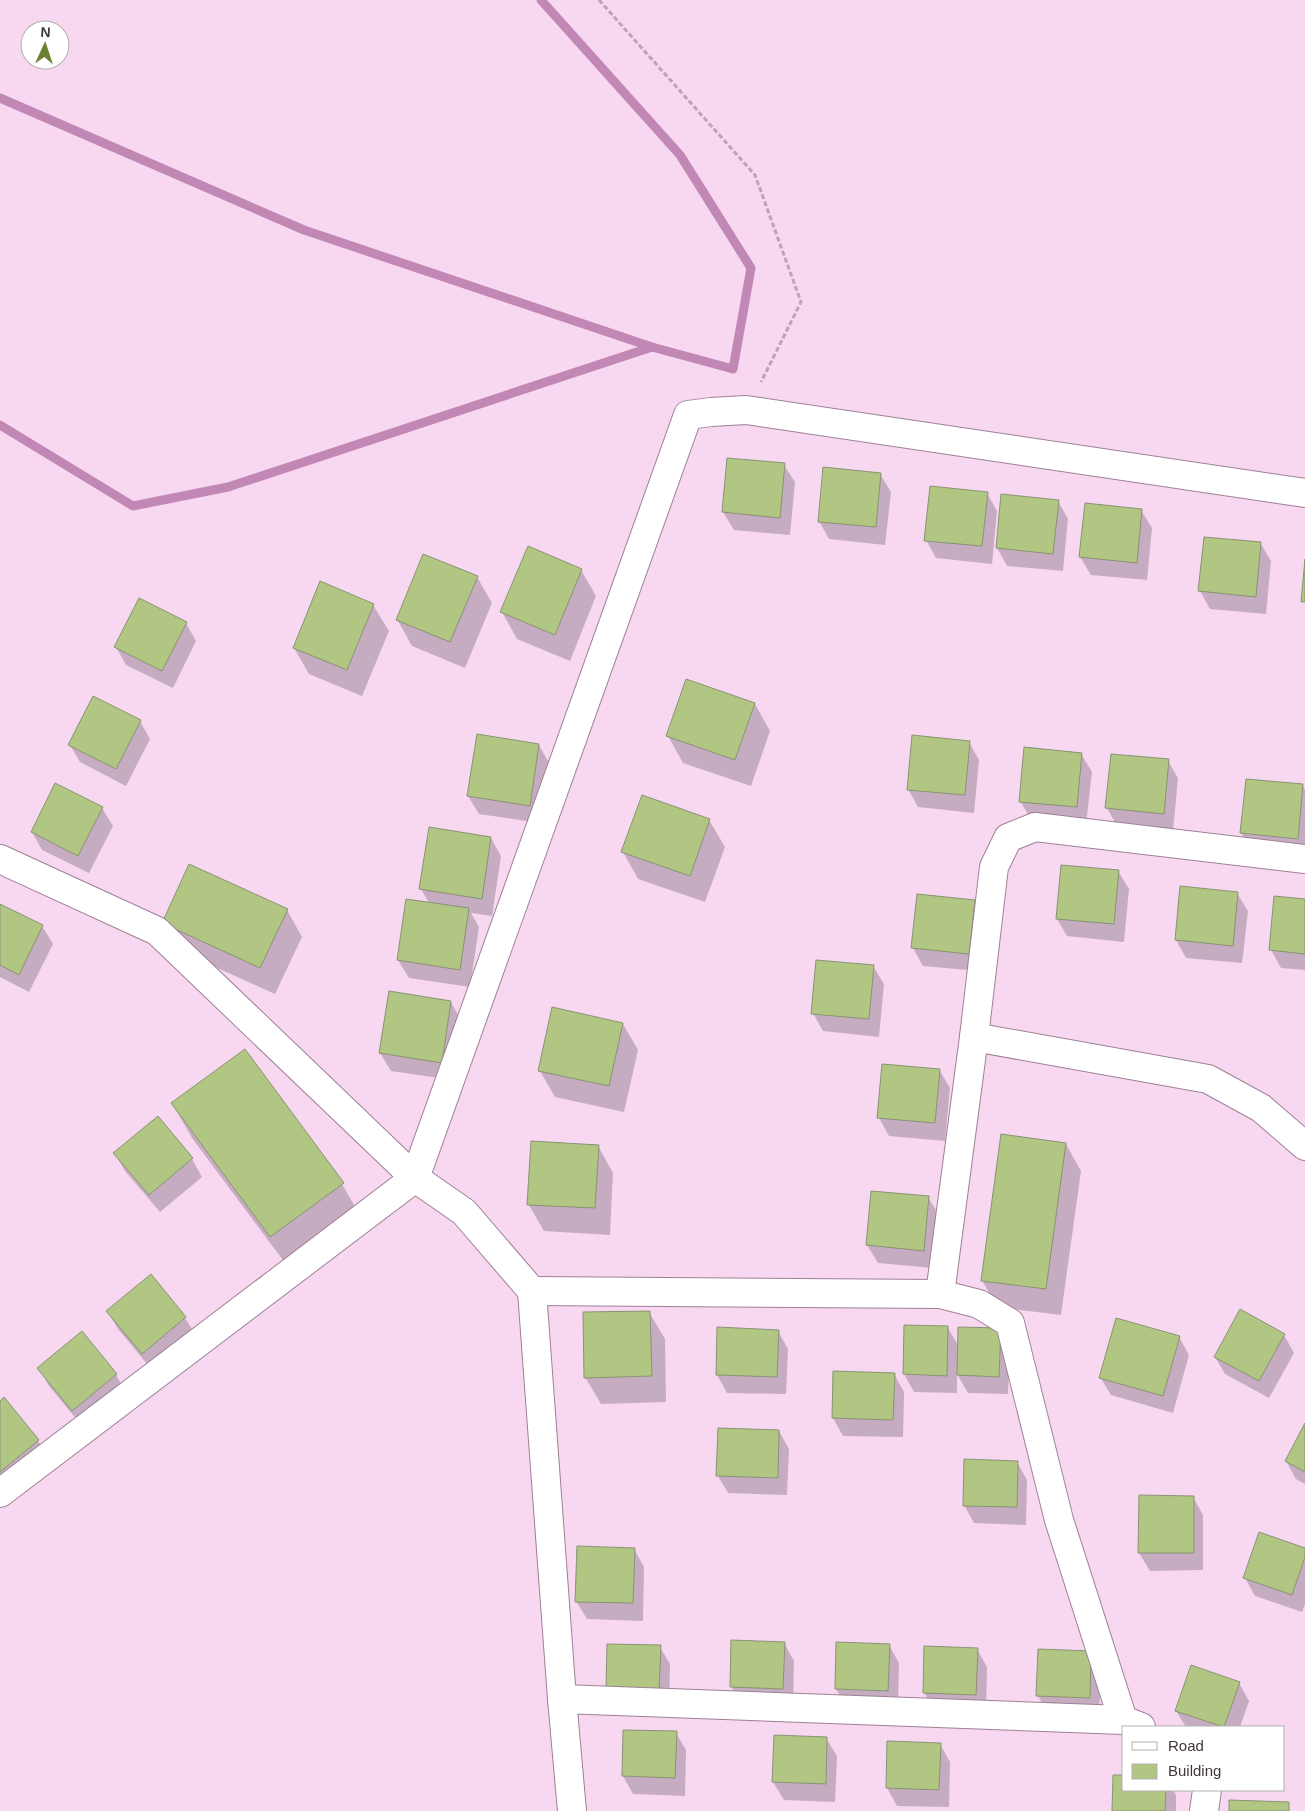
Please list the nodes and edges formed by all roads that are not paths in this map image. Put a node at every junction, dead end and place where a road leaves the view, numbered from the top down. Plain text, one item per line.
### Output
1 (1305, 492) edge
2 (0, 859) edge
3 (1305, 859) edge
4 (974, 1037) junction
5 (1305, 1146) edge
6 (415, 1178) junction
7 (532, 1291) junction
8 (940, 1294) junction
9 (0, 1493) edge
10 (562, 1699) junction
11 (1132, 1723) edge
12 (1206, 1791) edge
13 (572, 1811) edge
14 (1204, 1811) edge

1 - 6 street
2 - 6 street
3 - 4 street
4 - 5 street
4 - 8 street
6 - 7 street
6 - 9 street
7 - 8 street
7 - 10 street
8 - 11 street
10 - 11 street
10 - 13 street
12 - 14 street

